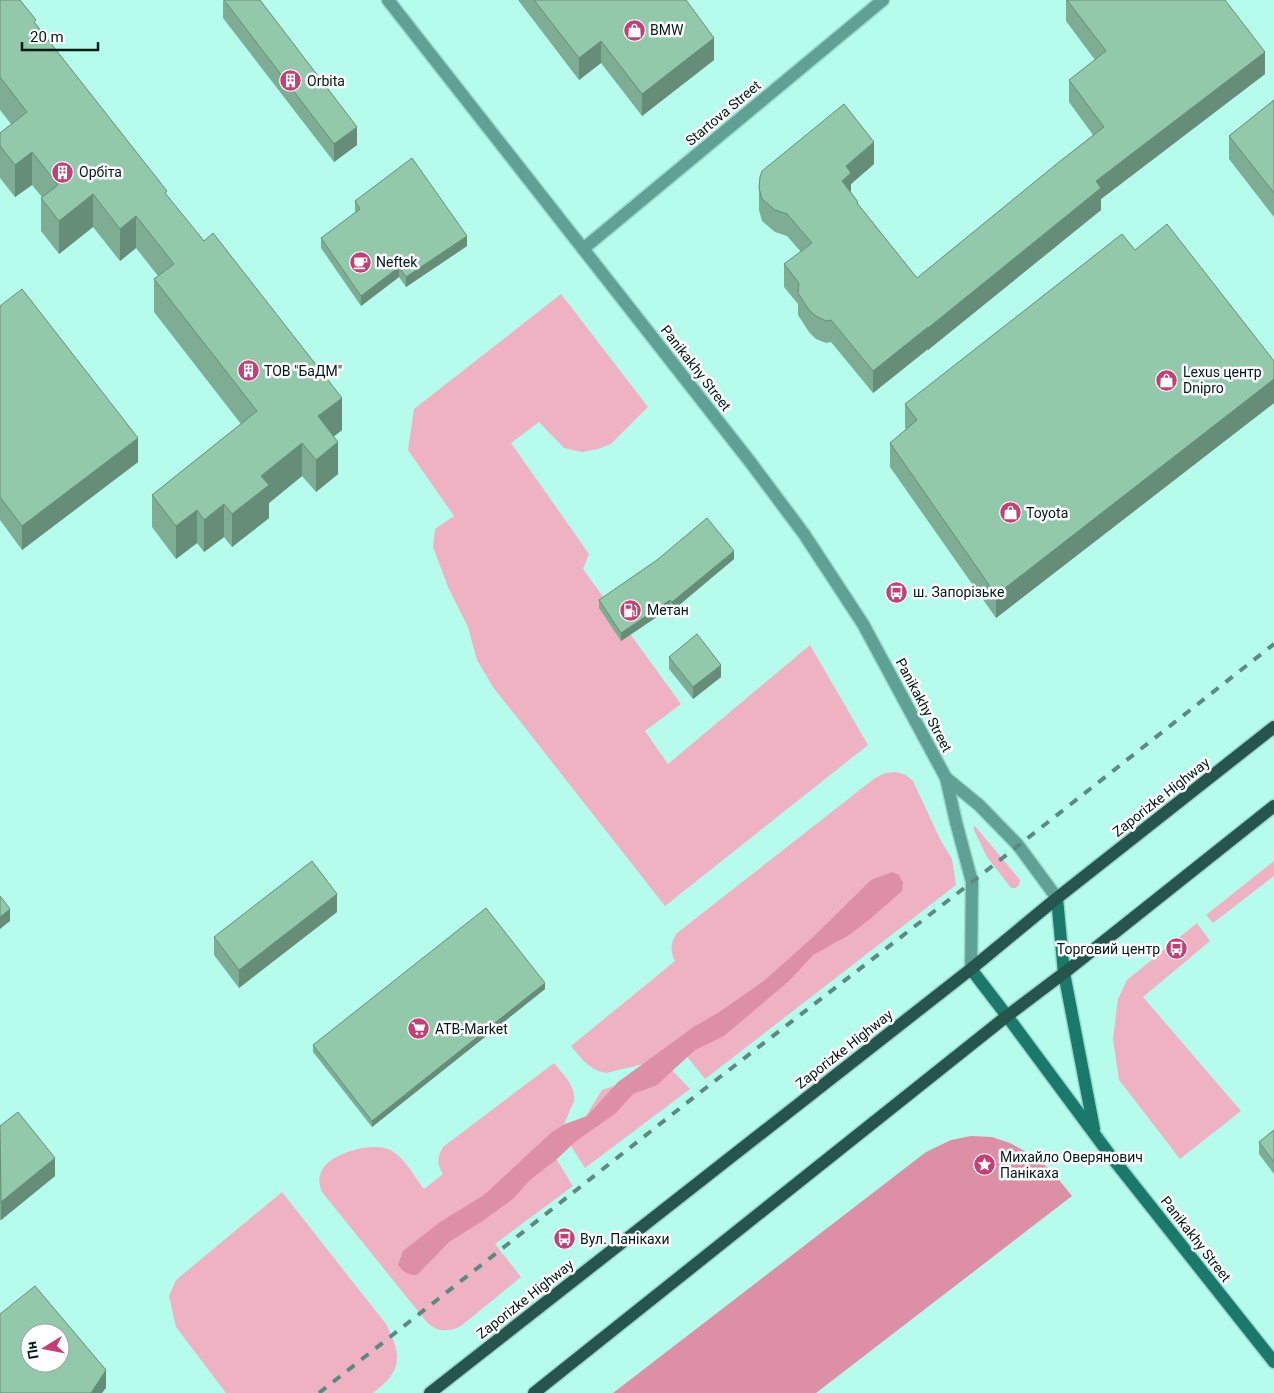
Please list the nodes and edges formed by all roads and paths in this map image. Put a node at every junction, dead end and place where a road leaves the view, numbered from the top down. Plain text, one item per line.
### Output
1 (388, 0) edge
2 (883, 0) edge
3 (583, 249) junction
4 (1274, 727) edge
5 (946, 778) junction
6 (1274, 806) edge
7 (1057, 898) junction
8 (971, 969) junction
9 (1064, 973) junction
10 (1007, 1016) junction
11 (1095, 1134) junction
12 (1274, 1362) edge
13 (430, 1393) edge
14 (534, 1393) edge

1 - 3 street, Panikakhy Street
2 - 3 street, Startova Street
3 - 5 street, Panikakhy Street
4 - 7 main road, Zaporizke Highway
5 - 7 street, Panikakhy Street
5 - 8 street, Panikakhy Street
6 - 9 main road
7 - 8 main road, Zaporizke Highway
7 - 9 main road, Panikakhy Street
8 - 10 main road, Panikakhy Street
8 - 13 main road, Zaporizke Highway
9 - 10 main road
9 - 11 main road, Panikakhy Street
10 - 11 main road, Panikakhy Street
10 - 14 main road
11 - 12 main road, Panikakhy Street

